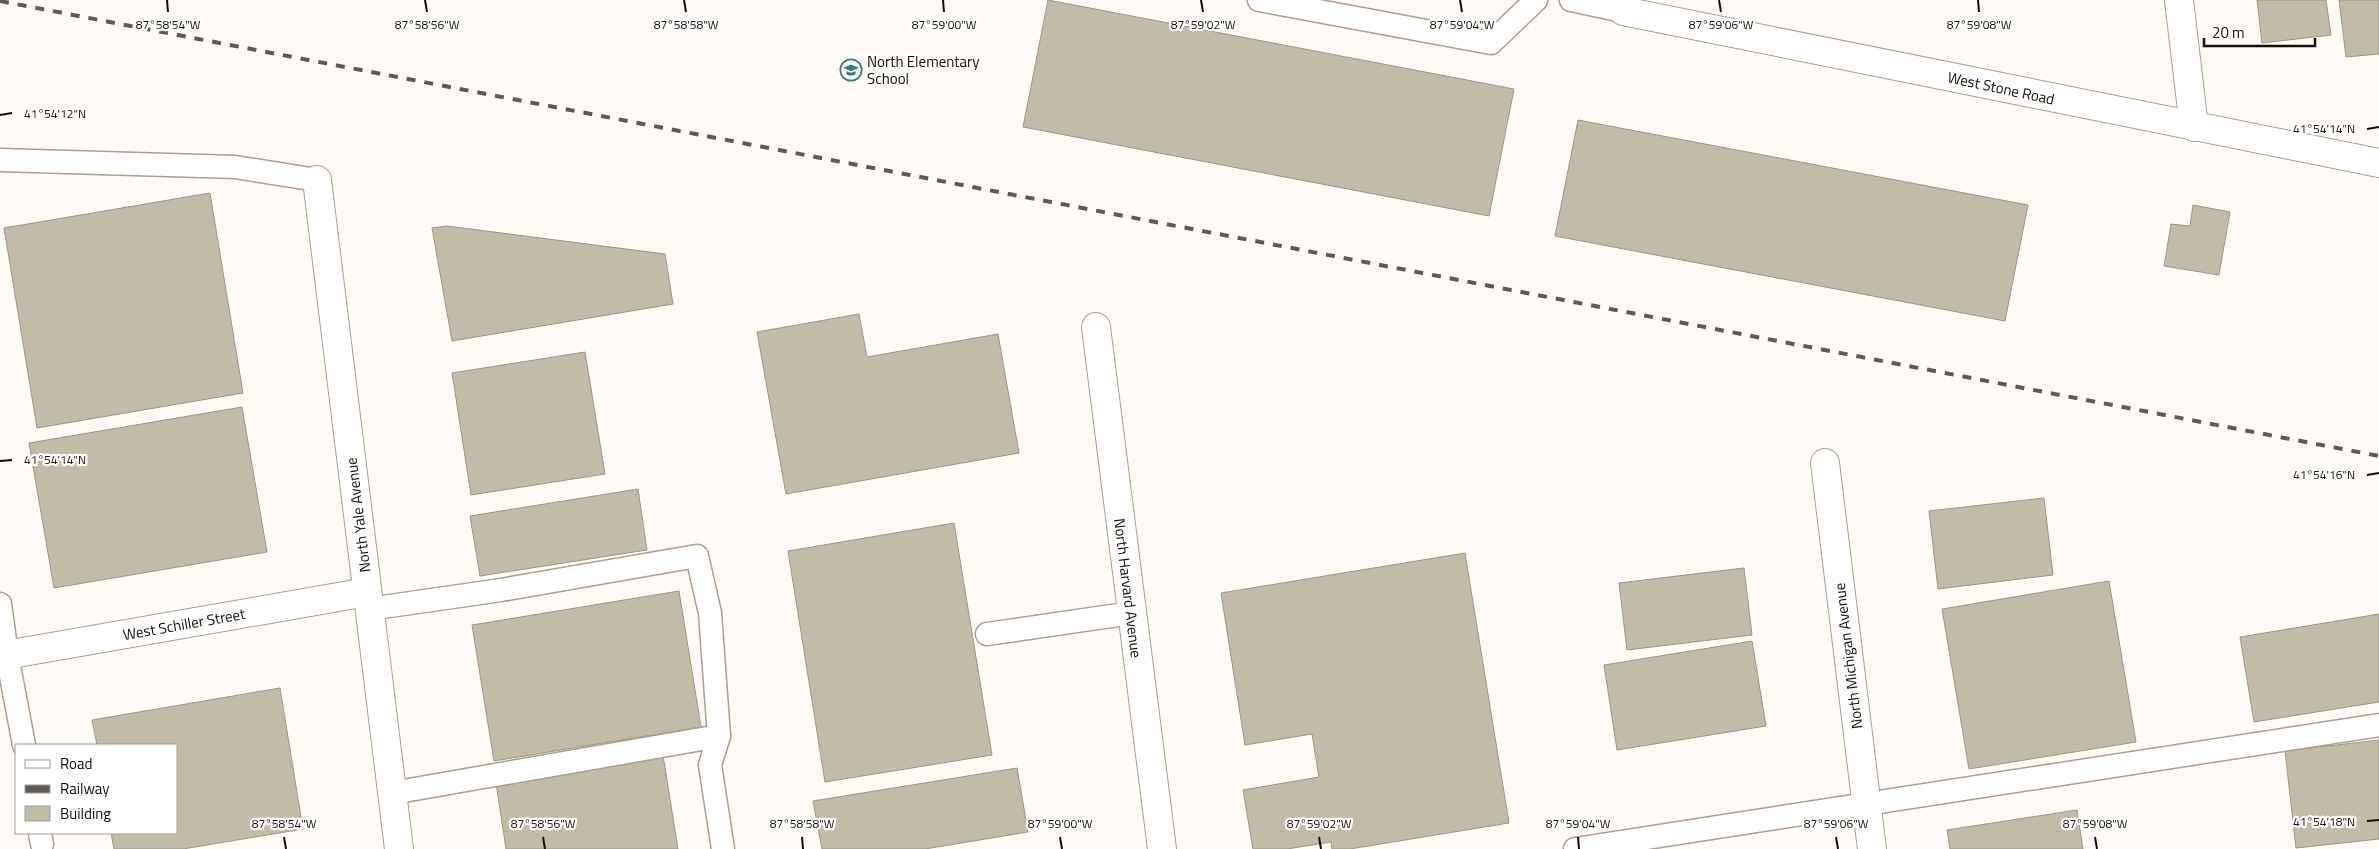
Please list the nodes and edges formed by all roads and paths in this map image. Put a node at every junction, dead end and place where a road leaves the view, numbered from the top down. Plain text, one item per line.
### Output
1 (1259, 0) edge
2 (1536, 0) edge
3 (1572, 0) edge
4 (2179, 0) edge
5 (1623, 5) edge
6 (2194, 127) junction
7 (0, 160) edge
8 (2379, 163) edge
9 (317, 180) joint
10 (1096, 327) dead end
11 (1825, 463) dead end
12 (368, 600) junction
13 (0, 604) edge
14 (1132, 613) junction
15 (987, 634) dead end
16 (3, 655) edge
17 (2379, 725) edge
18 (718, 736) junction
19 (24, 744) edge
20 (392, 793) junction
21 (1866, 803) junction
22 (399, 849) edge
23 (723, 849) edge
24 (1162, 849) edge
25 (1575, 849) edge
26 (1872, 849) edge

1 - 2 lane
3 - 5 lane
4 - 6 street
5 - 6 street, West Stone Road
6 - 8 street, West Stone Road
7 - 9 lane
9 - 12 street, North Yale Avenue
10 - 14 street, North Harvard Avenue
11 - 21 street, North Michigan Avenue
12 - 16 street, West Schiller Street
12 - 18 lane
12 - 20 street, North Yale Avenue
13 - 16 lane
14 - 15 lane
14 - 24 street, North Harvard Avenue
16 - 19 lane
17 - 21 lane
18 - 20 lane
18 - 23 lane
20 - 22 street, North Yale Avenue
21 - 25 lane
21 - 26 street, North Michigan Avenue

